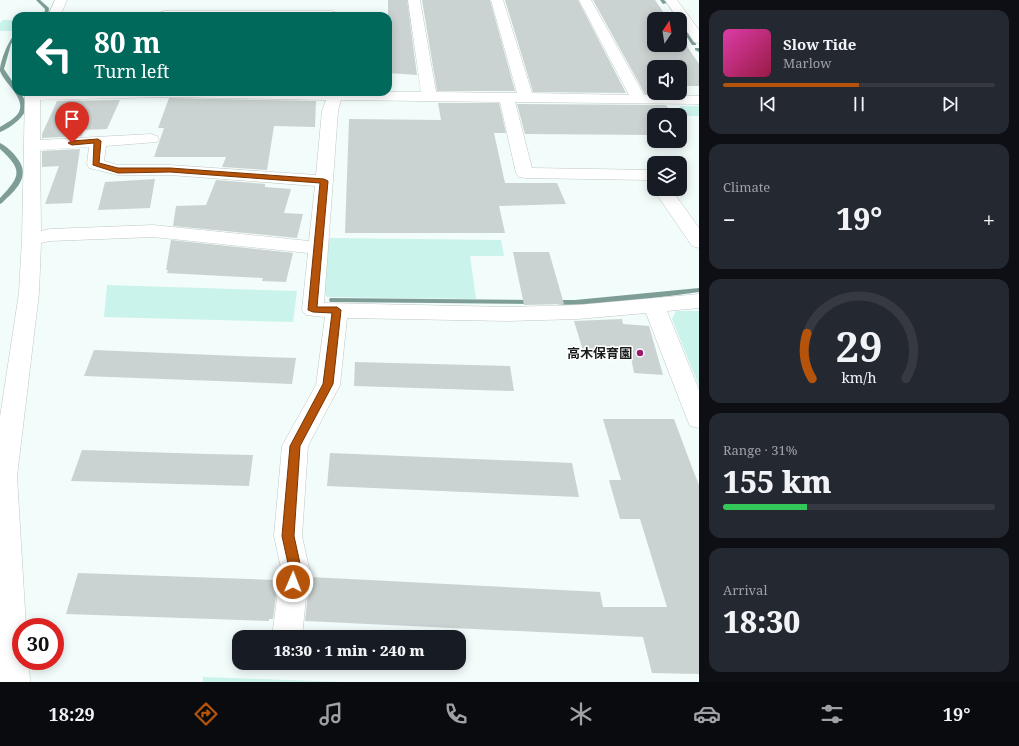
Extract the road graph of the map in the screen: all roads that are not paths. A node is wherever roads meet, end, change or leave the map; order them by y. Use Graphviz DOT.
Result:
graph roads {
  1 [pos="61,0"];
  2 [pos="330,0"];
  3 [pos="414,0"];
  4 [pos="497,0"];
  5 [pos="585,0"];
  6 [pos="671,0"];
  7 [pos="56,12"];
  8 [pos="331,12"];
  9 [pos="699,39"];
  10 [pos="33,96"];
  11 [pos="83,96"];
  12 [pos="252,96"];
  13 [pos="333,96"];
  14 [pos="392,96"];
  15 [pos="429,97"];
  16 [pos="506,97"];
  17 [pos="526,97"];
  18 [pos="639,99"];
  19 [pos="699,100"];
  20 [pos="151,139"];
  21 [pos="98,141"];
  22 [pos="32,146"];
  23 [pos="647,175"];
  24 [pos="324,181"];
  25 [pos="667,196"];
  26 [pos="32,239"];
  27 [pos="699,242"];
  28 [pos="318,248"];
  29 [pos="699,301"];
  30 [pos="654,306"];
  31 [pos="337,310"];
  32 [pos="697,410"];
  33 [pos="288,630"];
  34 [pos="14,682"];
  1 -- 7 [label="street"];
  2 -- 8 [label="street"];
  3 -- 15 [label="street"];
  4 -- 17 [label="street"];
  5 -- 18 [label="street"];
  6 -- 9 [label="street"];
  10 -- 22 [label="street"];
  11 -- 12 [label="street"];
  13 -- 24 [label="street"];
  14 -- 15 [label="street"];
  15 -- 16 [label="street"];
  16 -- 17 [label="street"];
  16 -- 23 [label="street"];
  17 -- 18 [label="street"];
  18 -- 19 [label="street"];
  20 -- 21 [label="street"];
  21 -- 22 [label="street"];
  21 -- 24 [label="street"];
  22 -- 26 [label="street"];
  24 -- 28 [label="street"];
  25 -- 27 [label="street"];
  26 -- 28 [label="street"];
  26 -- 34 [label="street"];
  28 -- 31 [label="street"];
  29 -- 30 [label="street"];
  30 -- 31 [label="street"];
  30 -- 32 [label="street"];
  31 -- 33 [label="street"];
}
